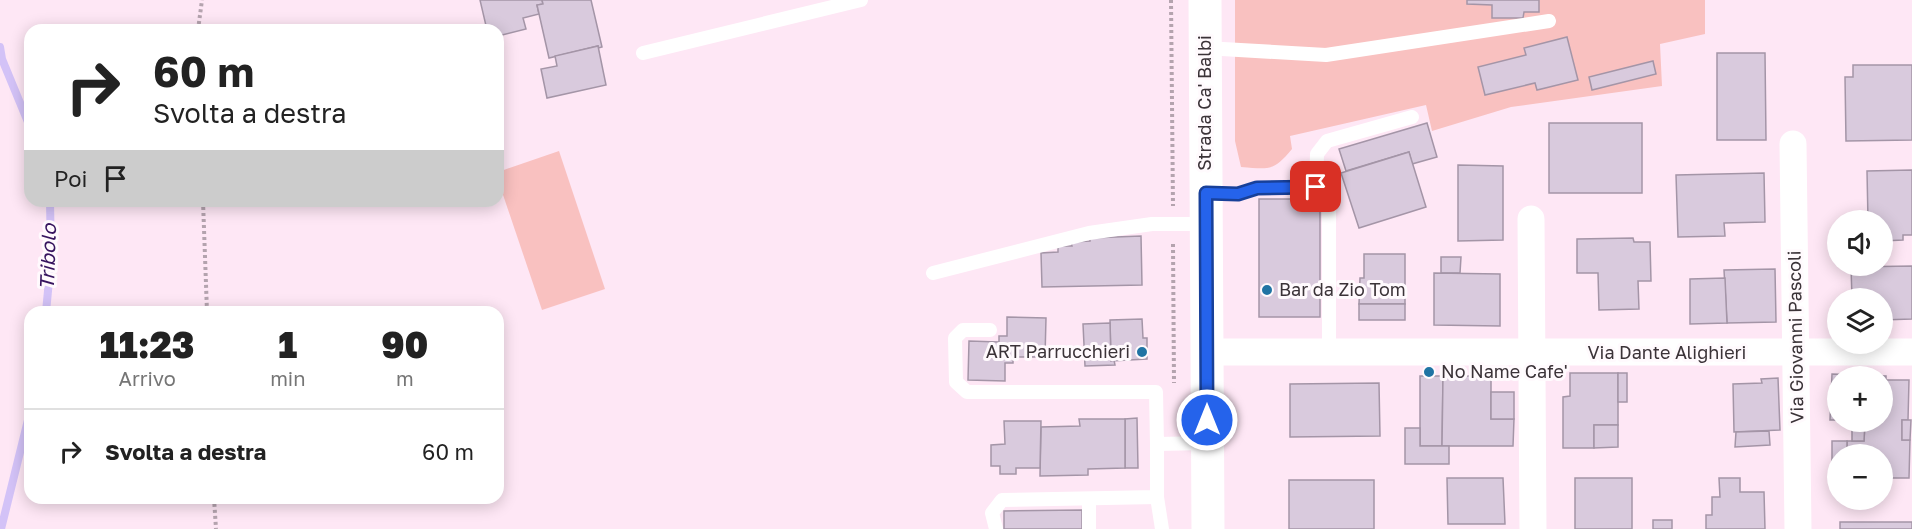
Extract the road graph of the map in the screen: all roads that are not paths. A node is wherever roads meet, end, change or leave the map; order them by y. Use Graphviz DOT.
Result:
graph roads {
  1 [pos="861,0"];
  2 [pos="1205,0"];
  3 [pos="1549,21"];
  4 [pos="1205,48"];
  5 [pos="643,53"];
  6 [pos="1412,117"];
  7 [pos="1793,144"];
  8 [pos="1316,187"];
  9 [pos="1206,193"];
  10 [pos="1531,219"];
  11 [pos="933,273"];
  12 [pos="990,330"];
  13 [pos="1207,352"];
  14 [pos="1329,352"];
  15 [pos="1912,352"];
  16 [pos="1531,353"];
  17 [pos="1796,353"];
  18 [pos="1207,443"];
  19 [pos="1157,444"];
  20 [pos="1157,497"];
  21 [pos="1089,499"];
  22 [pos="996,529"];
  23 [pos="1089,529"];
  24 [pos="1162,529"];
  25 [pos="1208,529"];
  26 [pos="1533,529"];
  27 [pos="1798,529"];
  1 -- 5 [label="lane"];
  2 -- 4 [label="main road, Strada Ca' Balbi"];
  3 -- 4 [label="lane"];
  4 -- 9 [label="main road, Strada Ca' Balbi"];
  6 -- 8 [label="lane"];
  7 -- 17 [label="street, Via Giovanni Pascoli"];
  8 -- 9 [label="lane"];
  8 -- 14 [label="lane"];
  9 -- 11 [label="lane"];
  9 -- 13 [label="main road, Strada Ca' Balbi"];
  10 -- 16 [label="street"];
  12 -- 19 [label="lane"];
  13 -- 14 [label="street, Via Dante Alighieri"];
  13 -- 18 [label="main road, Strada Ca' Balbi"];
  14 -- 16 [label="street, Via Dante Alighieri"];
  15 -- 17 [label="street, Via Dante Alighieri"];
  16 -- 17 [label="street, Via Dante Alighieri"];
  16 -- 26 [label="street"];
  17 -- 27 [label="street, Via Giovanni Pascoli"];
  18 -- 19 [label="lane"];
  18 -- 25 [label="main road, Strada Ca' Balbi"];
  19 -- 20 [label="lane"];
  20 -- 21 [label="lane"];
  20 -- 24 [label="lane"];
  21 -- 22 [label="lane"];
  21 -- 23 [label="lane"];
}
